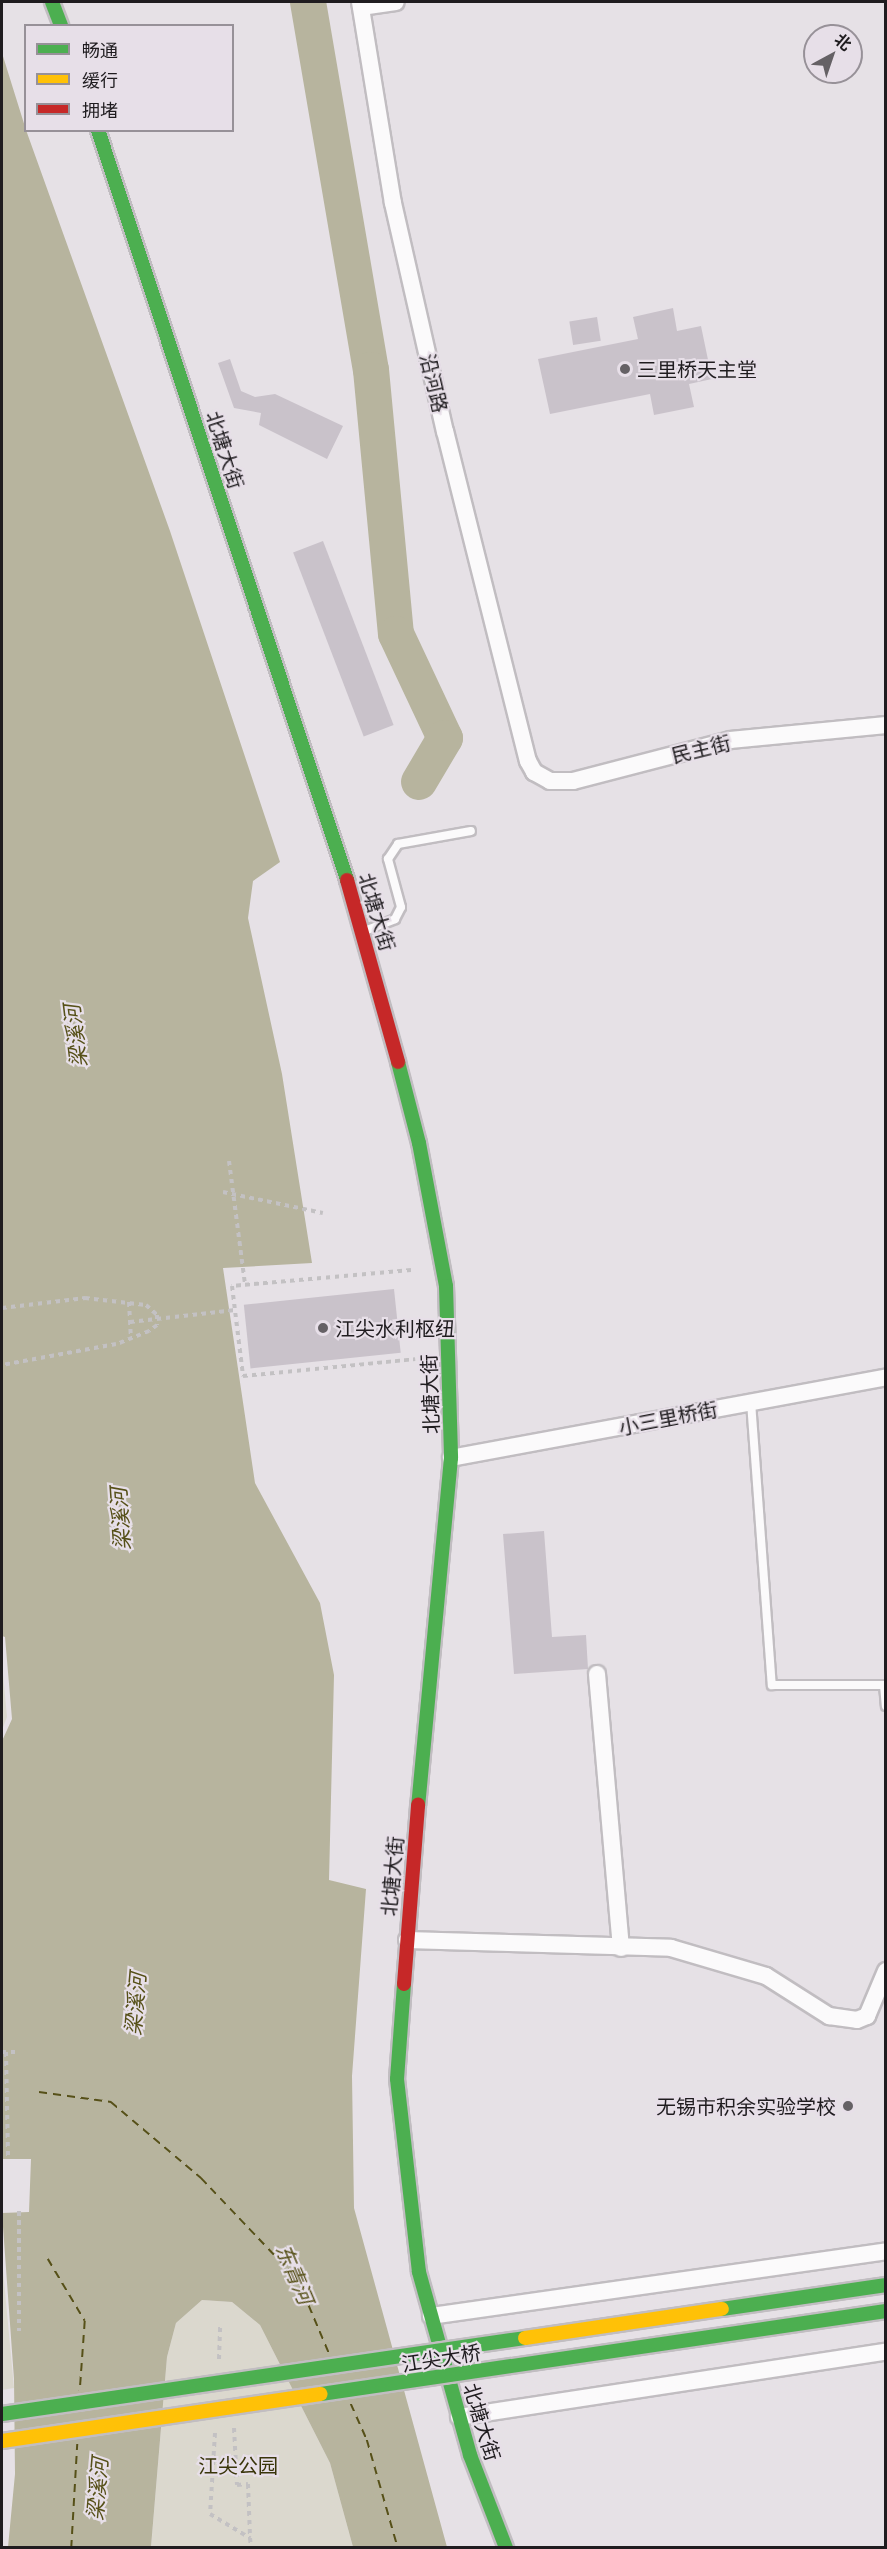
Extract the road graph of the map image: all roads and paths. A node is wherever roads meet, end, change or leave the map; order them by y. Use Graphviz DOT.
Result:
graph roads {
  1 [pos="52,2"];
  2 [pos="396,2"];
  3 [pos="361,4"];
  4 [pos="60,24"];
  5 [pos="99,132"];
  6 [pos="885,724"];
  7 [pos="528,761"];
  8 [pos="471,831"];
  9 [pos="364,931"];
  10 [pos="229,1161"];
  11 [pos="223,1192"];
  12 [pos="233,1194"];
  13 [pos="323,1213"];
  14 [pos="411,1270"];
  15 [pos="245,1285"];
  16 [pos="129,1302"];
  17 [pos="2,1308"];
  18 [pos="235,1310"];
  19 [pos="130,1322"];
  20 [pos="131,1339"];
  21 [pos="415,1359"];
  22 [pos="2,1365"];
  23 [pos="885,1377"];
  24 [pos="751,1402"];
  25 [pos="451,1458"];
  26 [pos="597,1674"];
  27 [pos="885,1706"];
  28 [pos="407,1940"];
  29 [pos="621,1948"];
  30 [pos="885,1971"];
  31 [pos="4,2052"];
  32 [pos="19,2052"];
  33 [pos="8,2159"];
  34 [pos="19,2211"];
  35 [pos="885,2251"];
  36 [pos="885,2285"];
  37 [pos="885,2311"];
  38 [pos="431,2316"];
  39 [pos="220,2327"];
  40 [pos="20,2331"];
  41 [pos="885,2352"];
  42 [pos="219,2366"];
  43 [pos="233,2409"];
  44 [pos="2,2414"];
  45 [pos="459,2417"];
  46 [pos="215,2423"];
  47 [pos="2,2441"];
  48 [pos="250,2538"];
  49 [pos="251,2547"];
  50 [pos="506,2547"];
  1 -- 4 [label="main road"];
  2 -- 3 [label="street"];
  3 -- 7 [label="street, 沿河路"];
  5 -- 9 [label="main road, 北塘大街"];
  6 -- 7 [label="street, 民主街"];
  8 -- 9 [label="lane"];
  9 -- 25 [label="main road, 北塘大街"];
  10 -- 12 [label="path"];
  11 -- 12 [label="path"];
  12 -- 13 [label="path"];
  12 -- 15 [label="path"];
  14 -- 15 [label="path"];
  15 -- 18 [label="path"];
  16 -- 17 [label="path, bridge"];
  16 -- 19 [label="path"];
  16 -- 20 [label="path, bridge"];
  18 -- 19 [label="path"];
  18 -- 21 [label="path"];
  19 -- 20 [label="path"];
  20 -- 22 [label="path, bridge"];
  23 -- 24 [label="street, 小三里桥街"];
  24 -- 25 [label="street, 小三里桥街"];
  24 -- 27 [label="lane"];
  25 -- 28 [label="main road, 北塘大街"];
  26 -- 29 [label="street"];
  28 -- 29 [label="street"];
  28 -- 38 [label="main road, 北塘大街"];
  29 -- 30 [label="street"];
  31 -- 32 [label="path"];
  31 -- 33 [label="path"];
  34 -- 40 [label="path"];
  35 -- 38 [label="street"];
  36 -- 44 [label="main road, 江尖大桥, bridge"];
  37 -- 43 [label="main road, 江尖大桥, bridge"];
  38 -- 45 [label="main road, 北塘大街"];
  39 -- 42 [label="path"];
  41 -- 45 [label="street"];
  43 -- 47 [label="main road, 江尖大桥, bridge"];
  43 -- 48 [label="path"];
  45 -- 50 [label="main road, 北塘大街"];
  46 -- 48 [label="path"];
  48 -- 49 [label="path"];
}
